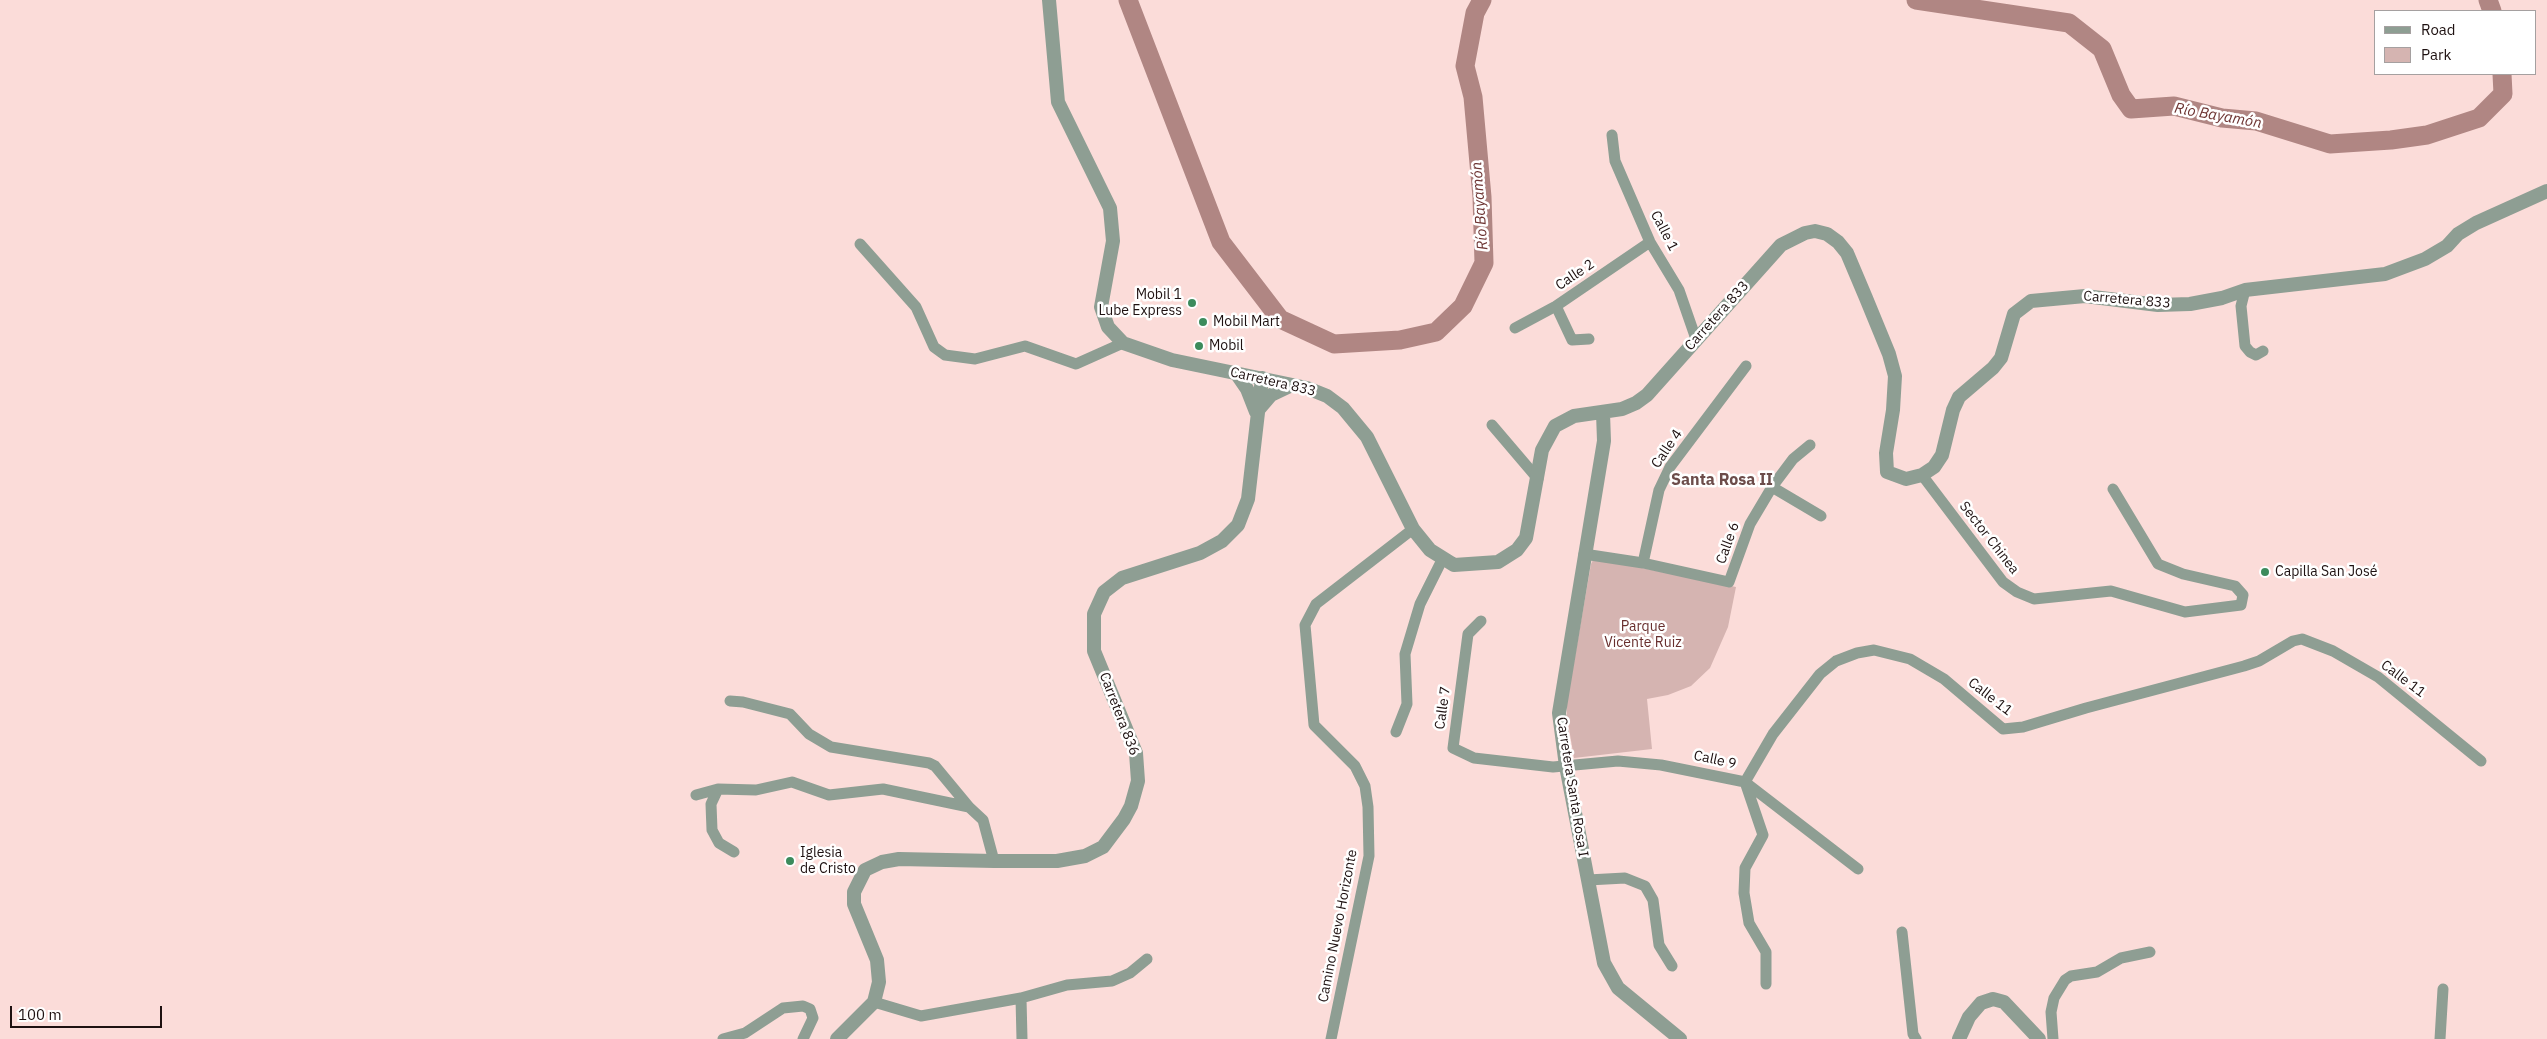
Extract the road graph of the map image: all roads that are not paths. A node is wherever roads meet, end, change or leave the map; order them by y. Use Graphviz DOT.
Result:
graph roads {
  1 [pos="1049,0"];
  2 [pos="1612,135"];
  3 [pos="2547,191"];
  4 [pos="1650,242"];
  5 [pos="860,244"];
  6 [pos="2245,290"];
  7 [pos="1556,306"];
  8 [pos="1515,328"];
  9 [pos="1590,339"];
  10 [pos="1696,339"];
  11 [pos="1122,343"];
  12 [pos="2263,351"];
  13 [pos="1746,366"];
  14 [pos="1236,373"];
  15 [pos="1262,378"];
  16 [pos="1292,385"];
  17 [pos="1258,413"];
  18 [pos="1604,413"];
  19 [pos="1492,425"];
  20 [pos="1810,445"];
  21 [pos="1922,476"];
  22 [pos="1538,480"];
  23 [pos="1772,487"];
  24 [pos="2113,489"];
  25 [pos="1821,516"];
  26 [pos="1413,529"];
  27 [pos="1584,554"];
  28 [pos="1443,558"];
  29 [pos="1643,563"];
  30 [pos="1481,621"];
  31 [pos="730,701"];
  32 [pos="1396,732"];
  33 [pos="2481,761"];
  34 [pos="1566,766"];
  35 [pos="1745,782"];
  36 [pos="718,788"];
  37 [pos="696,795"];
  38 [pos="969,807"];
  39 [pos="734,852"];
  40 [pos="994,862"];
  41 [pos="1858,869"];
  42 [pos="1588,880"];
  43 [pos="1902,932"];
  44 [pos="2150,952"];
  45 [pos="1147,960"];
  46 [pos="1672,966"];
  47 [pos="1766,984"];
  48 [pos="2443,989"];
  49 [pos="1022,998"];
  50 [pos="874,1002"];
  51 [pos="723,1039"];
  52 [pos="803,1039"];
  53 [pos="837,1039"];
  54 [pos="1022,1039"];
  55 [pos="1331,1039"];
  56 [pos="1680,1039"];
  57 [pos="1916,1039"];
  58 [pos="1959,1039"];
  59 [pos="2039,1039"];
  60 [pos="2053,1039"];
  61 [pos="2440,1039"];
  1 -- 11 [label="street"];
  2 -- 4 [label="street, Calle 1"];
  3 -- 6 [label="street, Carretera 833"];
  4 -- 7 [label="street, Calle 2"];
  4 -- 10 [label="street, Calle 1"];
  5 -- 11 [label="street"];
  6 -- 12 [label="street"];
  6 -- 21 [label="street, Carretera 833"];
  7 -- 8 [label="street, Calle 2"];
  7 -- 9 [label="street"];
  10 -- 18 [label="street, Carretera 833"];
  10 -- 21 [label="street, Carretera 833"];
  11 -- 14 [label="street, Carretera 833"];
  13 -- 29 [label="street, Calle 4"];
  14 -- 15 [label="street, Carretera 833"];
  14 -- 17 [label="street"];
  15 -- 16 [label="street, Carretera 833"];
  15 -- 17 [label="street, Carretera 836"];
  16 -- 17 [label="street"];
  16 -- 26 [label="street, Carretera 833"];
  17 -- 40 [label="street, Carretera 836"];
  18 -- 22 [label="street, Carretera 833"];
  18 -- 27 [label="street, Carretera Santa Rosa I"];
  19 -- 22 [label="street"];
  20 -- 23 [label="street, Calle 6"];
  21 -- 24 [label="street, Sector Chinea"];
  22 -- 28 [label="street, Carretera 833"];
  23 -- 25 [label="street"];
  23 -- 29 [label="street, Calle 6"];
  26 -- 28 [label="street, Carretera 833"];
  26 -- 55 [label="street, Camino Nuevo Horizonte"];
  27 -- 29 [label="street, Calle 6"];
  27 -- 34 [label="street, Carretera Santa Rosa I"];
  28 -- 32 [label="street"];
  30 -- 34 [label="street, Calle 7"];
  31 -- 38 [label="street"];
  33 -- 35 [label="street, Calle 11"];
  34 -- 35 [label="street, Calle 9"];
  34 -- 42 [label="street, Carretera Santa Rosa I"];
  35 -- 41 [label="street, Calle 9"];
  35 -- 47 [label="street"];
  36 -- 37 [label="street"];
  36 -- 38 [label="street"];
  36 -- 39 [label="street"];
  38 -- 40 [label="street"];
  40 -- 50 [label="street, Carretera 836"];
  42 -- 46 [label="street"];
  42 -- 56 [label="street, Carretera Santa Rosa I"];
  43 -- 57 [label="street"];
  44 -- 60 [label="street"];
  45 -- 49 [label="street"];
  48 -- 61 [label="street"];
  49 -- 50 [label="street"];
  49 -- 54 [label="street"];
  50 -- 53 [label="street"];
  51 -- 52 [label="street"];
  58 -- 59 [label="street"];
}
